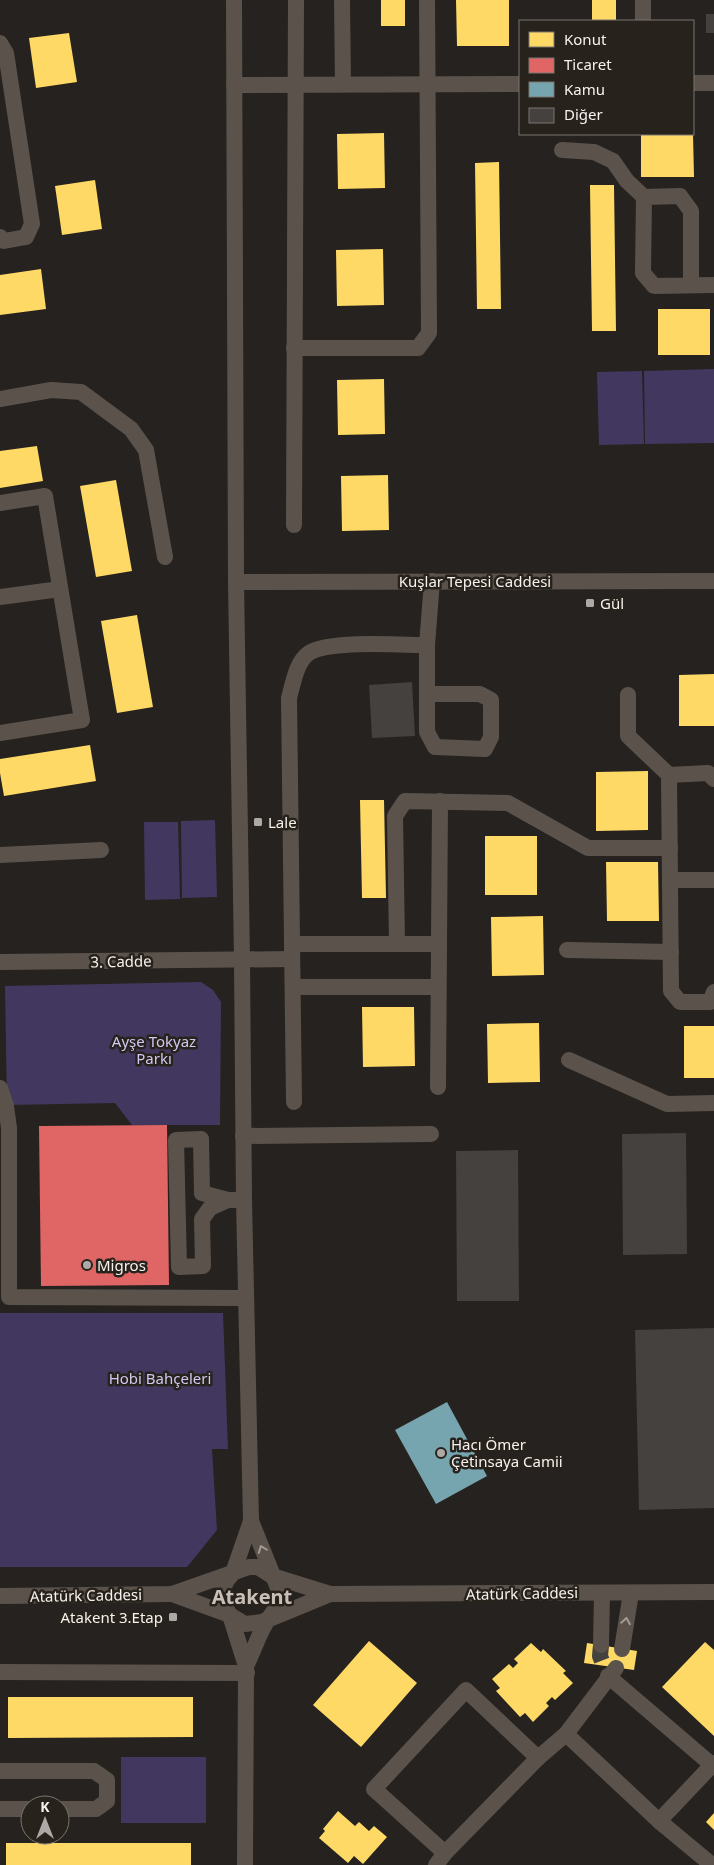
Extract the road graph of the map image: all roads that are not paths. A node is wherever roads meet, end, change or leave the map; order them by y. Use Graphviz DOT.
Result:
graph roads {
  1 [pos="234,0"];
  2 [pos="296,0"];
  3 [pos="342,0"];
  4 [pos="427,0"];
  5 [pos="642,0"];
  6 [pos="643,20"];
  7 [pos="0,43"];
  8 [pos="694,83"];
  9 [pos="714,83"];
  10 [pos="343,84"];
  11 [pos="428,84"];
  12 [pos="519,84"];
  13 [pos="234,85"];
  14 [pos="295,85"];
  15 [pos="562,150"];
  16 [pos="644,197"];
  17 [pos="0,238"];
  18 [pos="691,285"];
  19 [pos="714,285"];
  20 [pos="294,348"];
  21 [pos="0,399"];
  22 [pos="0,503"];
  23 [pos="294,525"];
  24 [pos="165,557"];
  25 [pos="432,581"];
  26 [pos="714,581"];
  27 [pos="236,582"];
  28 [pos="60,589"];
  29 [pos="0,597"];
  30 [pos="427,645"];
  31 [pos="427,694"];
  32 [pos="628,695"];
  33 [pos="0,733"];
  34 [pos="669,775"];
  35 [pos="714,779"];
  36 [pos="440,801"];
  37 [pos="670,848"];
  38 [pos="101,850"];
  39 [pos="0,855"];
  40 [pos="670,880"];
  41 [pos="714,880"];
  42 [pos="397,944"];
  43 [pos="438,944"];
  44 [pos="568,950"];
  45 [pos="292,951"];
  46 [pos="671,952"];
  47 [pos="242,960"];
  48 [pos="0,962"];
  49 [pos="292,986"];
  50 [pos="438,986"];
  51 [pos="714,992"];
  52 [pos="569,1060"];
  53 [pos="438,1087"];
  54 [pos="0,1088"];
  55 [pos="294,1102"];
  56 [pos="714,1103"];
  57 [pos="431,1134"];
  58 [pos="243,1136"];
  59 [pos="236,1200"];
  60 [pos="246,1298"];
  61 [pos="251,1521"];
  62 [pos="233,1573"];
  63 [pos="272,1576"];
  64 [pos="714,1592"];
  65 [pos="631,1593"];
  66 [pos="172,1594"];
  67 [pos="330,1594"];
  68 [pos="602,1594"];
  69 [pos="0,1596"];
  70 [pos="230,1615"];
  71 [pos="269,1618"];
  72 [pos="601,1645"];
  73 [pos="622,1648"];
  74 [pos="247,1670"];
  75 [pos="0,1672"];
  76 [pos="566,1734"];
  77 [pos="538,1758"];
  78 [pos="713,1764"];
  79 [pos="0,1771"];
  80 [pos="0,1809"];
  81 [pos="20,1809"];
  82 [pos="70,1809"];
  83 [pos="659,1821"];
  84 [pos="440,1859"];
  85 [pos="245,1865"];
  86 [pos="712,1865"];
  1 -- 13 [label="street"];
  2 -- 14 [label="street"];
  3 -- 10 [label="street"];
  4 -- 11 [label="street"];
  5 -- 6 [label="street"];
  7 -- 17 [label="street"];
  8 -- 9 [label="street"];
  10 -- 11 [label="street"];
  10 -- 14 [label="street"];
  11 -- 12 [label="street"];
  11 -- 20 [label="street"];
  13 -- 14 [label="street"];
  13 -- 27 [label="street"];
  14 -- 20 [label="street"];
  15 -- 16 [label="street"];
  16 -- 18 [label="street"];
  16 -- 18 [label="street"];
  18 -- 19 [label="street"];
  20 -- 23 [label="street"];
  21 -- 24 [label="street"];
  22 -- 28 [label="street"];
  25 -- 26 [label="street, Kuşlar Tepesi Caddesi"];
  25 -- 27 [label="street, Kuşlar Tepesi Caddesi"];
  25 -- 30 [label="street"];
  27 -- 47 [label="street"];
  28 -- 29 [label="street"];
  28 -- 33 [label="street"];
  30 -- 31 [label="street"];
  30 -- 45 [label="street"];
  31 -- 31 [label="street"];
  32 -- 34 [label="street"];
  34 -- 35 [label="street"];
  34 -- 37 [label="street"];
  36 -- 37 [label="street"];
  36 -- 42 [label="street"];
  36 -- 43 [label="street"];
  37 -- 40 [label="street"];
  38 -- 39 [label="street"];
  40 -- 41 [label="street"];
  40 -- 46 [label="street"];
  42 -- 43 [label="street, 3. Cadde"];
  42 -- 45 [label="street, 3. Cadde"];
  43 -- 50 [label="street"];
  44 -- 46 [label="street"];
  45 -- 47 [label="street, 3. Cadde"];
  45 -- 49 [label="street"];
  46 -- 51 [label="street"];
  47 -- 48 [label="street, 3. Cadde"];
  47 -- 58 [label="street"];
  49 -- 50 [label="street"];
  49 -- 55 [label="street"];
  50 -- 53 [label="street"];
  52 -- 56 [label="street"];
  54 -- 60 [label="street"];
  57 -- 58 [label="street"];
  58 -- 59 [label="street"];
  59 -- 59 [label="street"];
  59 -- 60 [label="street"];
  60 -- 61 [label="street"];
  61 -- 62 [label="street"];
  63 -- 61 [label="street, one-way"];
  62 -- 63 [label="street"];
  62 -- 66 [label="street"];
  62 -- 70 [label="street"];
  63 -- 67 [label="street"];
  63 -- 71 [label="street"];
  64 -- 65 [label="street, Atatürk Caddesi"];
  65 -- 68 [label="street, Atatürk Caddesi"];
  73 -- 65 [label="street, one-way"];
  66 -- 69 [label="street, Atatürk Caddesi"];
  66 -- 70 [label="street"];
  67 -- 68 [label="street, Atatürk Caddesi"];
  67 -- 71 [label="street"];
  68 -- 72 [label="street"];
  70 -- 71 [label="street"];
  70 -- 74 [label="street"];
  71 -- 74 [label="street"];
  74 -- 75 [label="street"];
  74 -- 85 [label="street"];
  76 -- 77 [label="street"];
  76 -- 78 [label="street"];
  76 -- 83 [label="street"];
  77 -- 84 [label="street"];
  77 -- 84 [label="street"];
  78 -- 83 [label="street"];
  79 -- 82 [label="street"];
  80 -- 81 [label="street"];
  83 -- 86 [label="street"];
}
